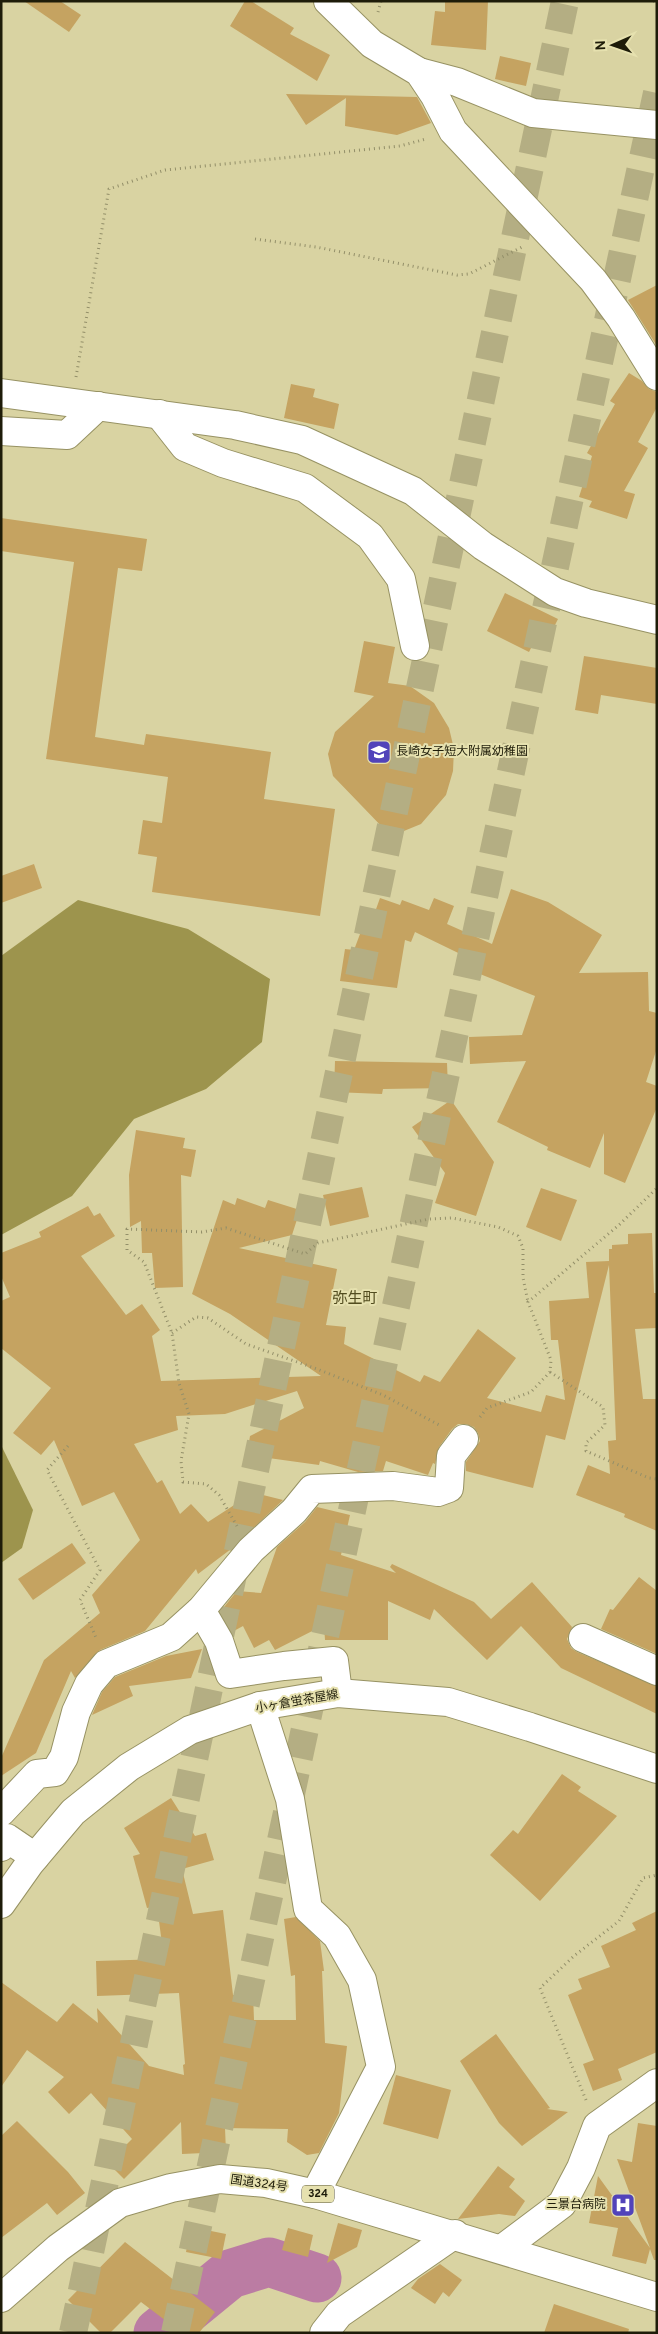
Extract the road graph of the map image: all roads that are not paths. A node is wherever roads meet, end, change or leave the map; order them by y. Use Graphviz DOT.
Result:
graph roads {
  1 [pos="328,1"];
  2 [pos="419,72"];
  3 [pos="657,125"];
  4 [pos="657,376"];
  5 [pos="1,394"];
  6 [pos="85,404"];
  7 [pos="159,414"];
  8 [pos="1,432"];
  9 [pos="657,620"];
  10 [pos="415,646"];
  11 [pos="464,1439"];
  12 [pos="201,1610"];
  13 [pos="583,1638"];
  14 [pos="657,1671"];
  15 [pos="338,1693"];
  16 [pos="260,1706"];
  17 [pos="657,1769"];
  18 [pos="1,1812"];
  19 [pos="1,1847"];
  20 [pos="35,1857"];
  21 [pos="1,1904"];
  22 [pos="657,2084"];
  23 [pos="315,2194"];
  24 [pos="455,2234"];
  25 [pos="502,2249"];
  26 [pos="657,2297"];
  27 [pos="1,2298"];
  28 [pos="324,2333"];
  1 -- 2 [label="main road"];
  2 -- 3 [label="main road"];
  2 -- 4 [label="main road"];
  5 -- 6 [label="main road"];
  6 -- 7 [label="main road"];
  6 -- 8 [label="main road"];
  7 -- 9 [label="main road"];
  7 -- 10 [label="main road"];
  11 -- 12 [label="main road"];
  12 -- 15 [label="main road"];
  12 -- 18 [label="main road"];
  13 -- 14 [label="main road"];
  15 -- 16 [label="main road, 小ヶ倉蛍茶屋線"];
  15 -- 17 [label="main road, 小ヶ倉蛍茶屋線"];
  16 -- 20 [label="main road, 小ヶ倉蛍茶屋線"];
  16 -- 23 [label="main road"];
  19 -- 20 [label="main road"];
  20 -- 21 [label="main road, 小ヶ倉蛍茶屋線"];
  22 -- 25 [label="main road"];
  23 -- 24 [label="main road, 国道324号 / 324"];
  23 -- 27 [label="main road, 国道324号 / 324"];
  24 -- 25 [label="main road, 国道324号 / 324"];
  24 -- 28 [label="main road"];
  25 -- 26 [label="main road, 国道324号 / 324"];
}
